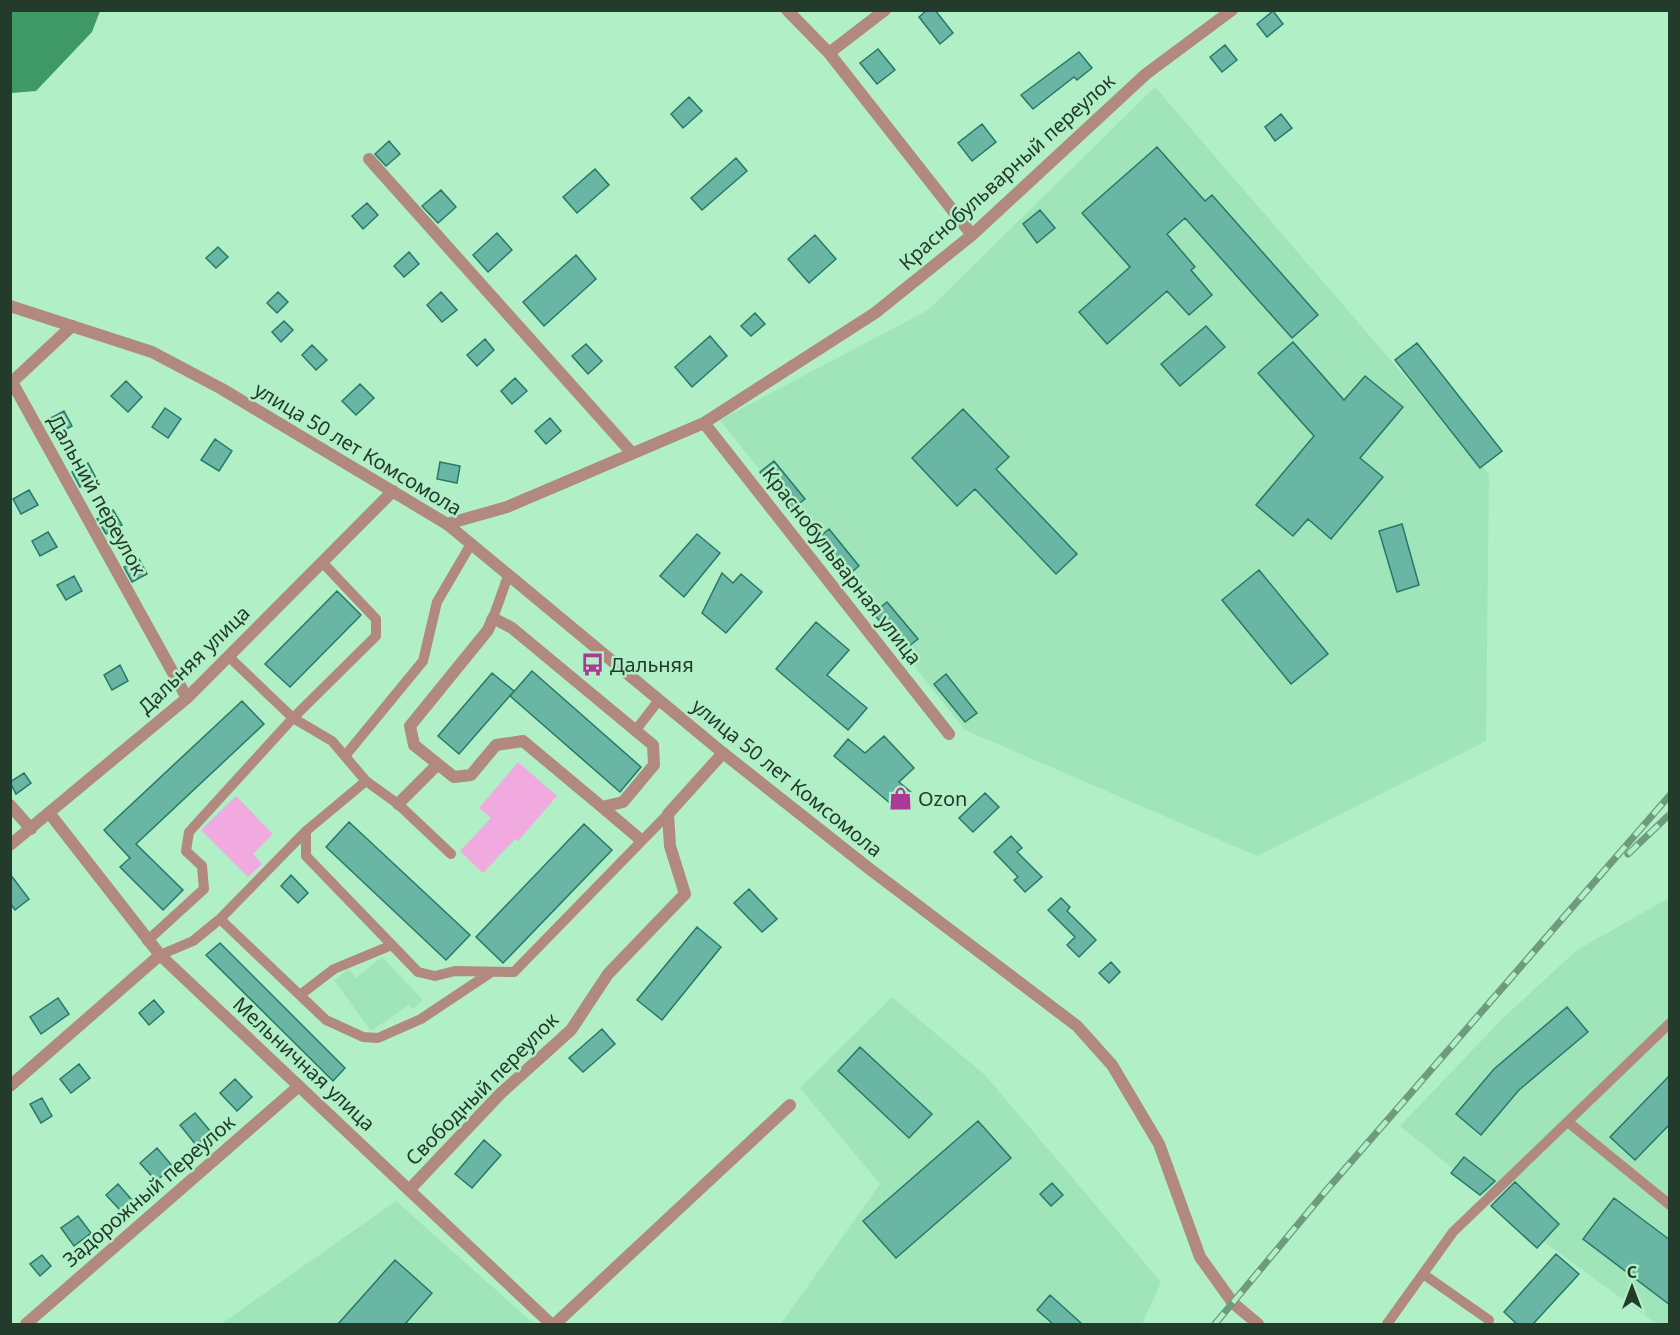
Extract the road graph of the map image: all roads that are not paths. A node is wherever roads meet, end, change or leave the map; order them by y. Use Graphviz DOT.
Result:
graph roads {
  1 [pos="787,10"];
  2 [pos="885,10"];
  3 [pos="1232,10"];
  4 [pos="829,53"];
  5 [pos="369,159"];
  6 [pos="972,235"];
  7 [pos="10,306"];
  8 [pos="72,326"];
  9 [pos="704,423"];
  10 [pos="631,452"];
  11 [pos="393,491"];
  12 [pos="447,524"];
  13 [pos="471,544"];
  14 [pos="322,562"];
  15 [pos="508,576"];
  16 [pos="493,618"];
  17 [pos="228,656"];
  18 [pos="187,698"];
  19 [pos="659,700"];
  20 [pos="293,717"];
  21 [pos="635,731"];
  22 [pos="949,734"];
  23 [pos="723,753"];
  24 [pos="345,756"];
  25 [pos="438,764"];
  26 [pos="366,780"];
  27 [pos="398,804"];
  28 [pos="10,805"];
  29 [pos="602,807"];
  30 [pos="50,814"];
  31 [pos="668,814"];
  32 [pos="31,829"];
  33 [pos="306,831"];
  34 [pos="641,840"];
  35 [pos="10,845"];
  36 [pos="451,854"];
  37 [pos="220,919"];
  38 [pos="147,941"];
  39 [pos="392,945"];
  40 [pos="160,955"];
  41 [pos="490,972"];
  42 [pos="300,995"];
  43 [pos="1670,1023"];
  44 [pos="10,1086"];
  45 [pos="298,1086"];
  46 [pos="790,1105"];
  47 [pos="1568,1122"];
  48 [pos="409,1190"];
  49 [pos="1670,1204"];
  50 [pos="1423,1274"];
  51 [pos="1490,1320"];
  52 [pos="26,1324"];
  53 [pos="553,1324"];
  54 [pos="1258,1324"];
  55 [pos="1387,1324"];
  1 -- 4 [label="street"];
  2 -- 4 [label="street"];
  3 -- 6 [label="street, Краснобульварный переулок"];
  4 -- 6 [label="street"];
  5 -- 10 [label="street"];
  6 -- 9 [label="street, Краснобульварный переулок"];
  7 -- 8 [label="street, улица 50 лет Комсомола"];
  8 -- 11 [label="street, улица 50 лет Комсомола"];
  8 -- 18 [label="street, Дальний переулок"];
  9 -- 10 [label="street, Краснобульварный переулок"];
  9 -- 22 [label="street, Краснобульварная улица"];
  10 -- 12 [label="street, Краснобульварный переулок"];
  11 -- 12 [label="street, улица 50 лет Комсомола"];
  11 -- 14 [label="street, Дальняя улица"];
  12 -- 13 [label="street, улица 50 лет Комсомола"];
  13 -- 15 [label="street, улица 50 лет Комсомола"];
  13 -- 24 [label="lane"];
  14 -- 17 [label="street, Дальняя улица"];
  14 -- 20 [label="lane"];
  15 -- 16 [label="lane"];
  15 -- 19 [label="street, улица 50 лет Комсомола"];
  16 -- 21 [label="street"];
  16 -- 25 [label="street"];
  17 -- 18 [label="street, Дальняя улица"];
  17 -- 20 [label="lane"];
  18 -- 30 [label="street, Дальняя улица"];
  19 -- 21 [label="lane"];
  19 -- 23 [label="street, улица 50 лет Комсомола"];
  20 -- 24 [label="lane"];
  20 -- 38 [label="lane"];
  21 -- 29 [label="street"];
  23 -- 31 [label="street"];
  23 -- 54 [label="street, улица 50 лет Комсомола"];
  24 -- 26 [label="lane"];
  25 -- 27 [label="street"];
  25 -- 29 [label="street"];
  26 -- 27 [label="lane"];
  26 -- 33 [label="lane"];
  27 -- 36 [label="lane"];
  28 -- 32 [label="street"];
  29 -- 34 [label="street"];
  30 -- 32 [label="street, Дальняя улица"];
  30 -- 38 [label="street, Мельничная улица"];
  31 -- 34 [label="lane"];
  31 -- 48 [label="street, Свободный переулок"];
  32 -- 35 [label="street, Дальняя улица"];
  33 -- 37 [label="lane"];
  33 -- 39 [label="lane"];
  34 -- 41 [label="lane"];
  37 -- 40 [label="lane"];
  37 -- 42 [label="lane"];
  38 -- 40 [label="street, Мельничная улица"];
  39 -- 41 [label="lane"];
  39 -- 42 [label="lane"];
  40 -- 44 [label="street"];
  40 -- 45 [label="street, Мельничная улица"];
  41 -- 42 [label="lane"];
  43 -- 47 [label="lane"];
  45 -- 48 [label="street, Мельничная улица"];
  45 -- 52 [label="street, Задорожный переулок"];
  46 -- 53 [label="street"];
  47 -- 49 [label="lane"];
  47 -- 50 [label="lane"];
  48 -- 53 [label="street, Мельничная улица"];
  50 -- 51 [label="lane"];
  50 -- 55 [label="lane"];
}
